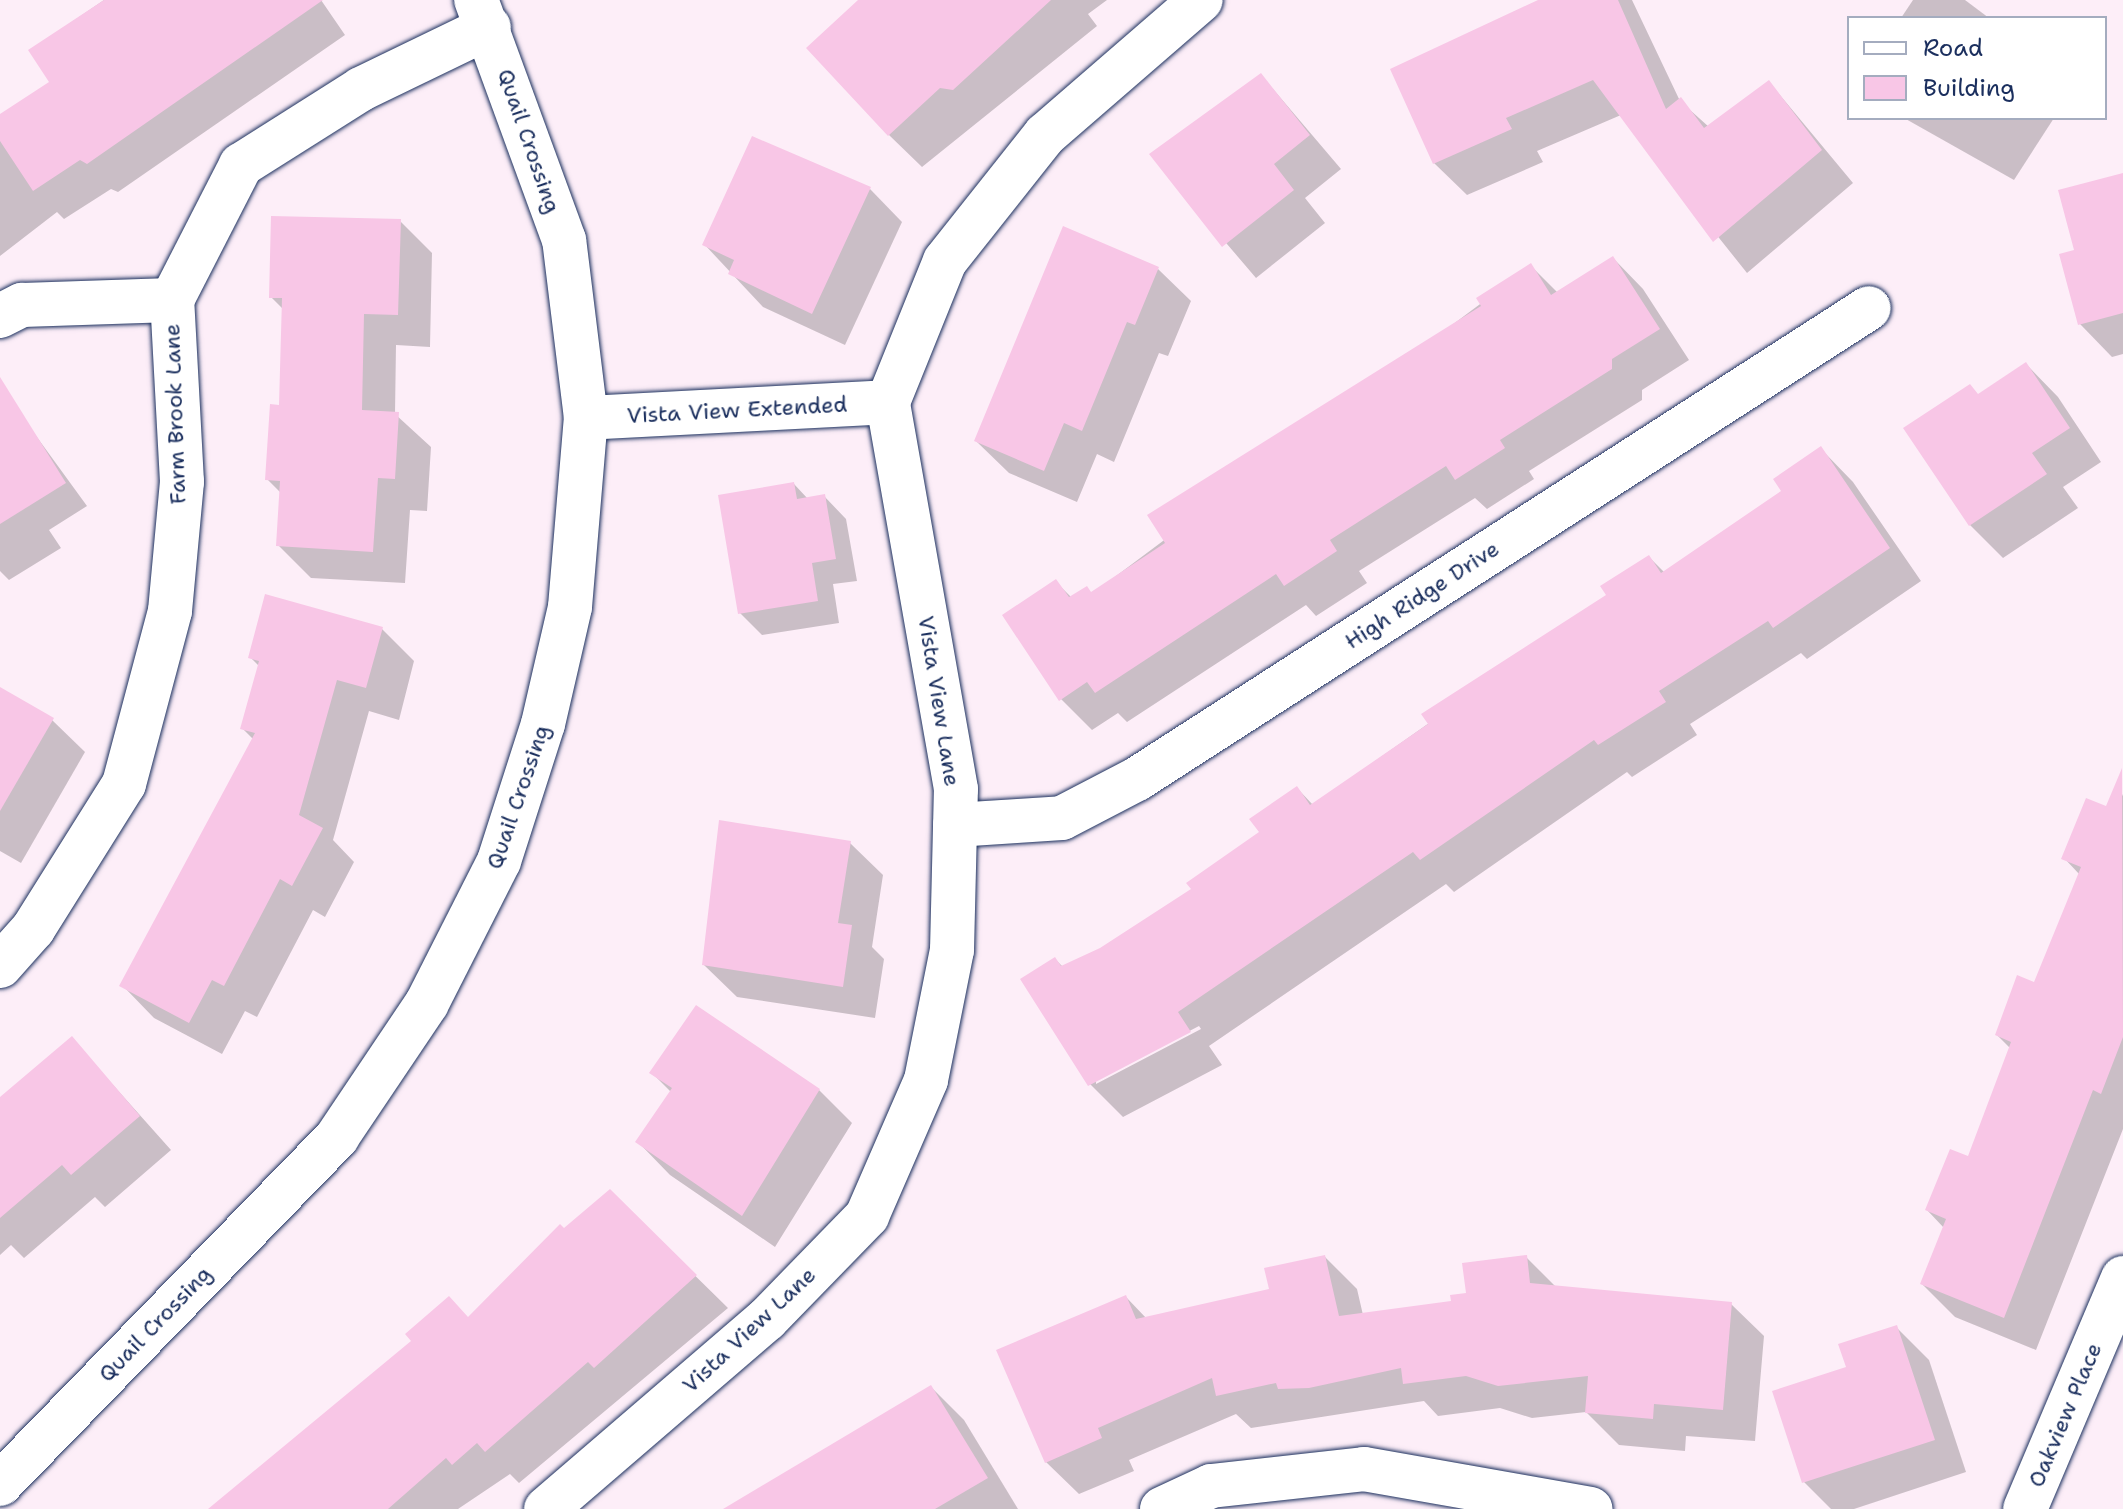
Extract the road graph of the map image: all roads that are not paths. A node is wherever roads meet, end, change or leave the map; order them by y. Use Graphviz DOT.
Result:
graph roads {
  1 [pos="1201,0"];
  2 [pos="482,14"];
  3 [pos="172,300"];
  4 [pos="1869,308"];
  5 [pos="0,316"];
  6 [pos="888,402"];
  7 [pos="586,418"];
  8 [pos="955,825"];
  9 [pos="0,966"];
  10 [pos="2123,1278"];
  11 [pos="0,1484"];
  12 [pos="546,1509"];
  13 [pos="1162,1509"];
  14 [pos="1590,1509"];
  15 [pos="2025,1509"];
  1 -- 6 [label="street"];
  2 -- 3 [label="street, Farm Brook Lane"];
  2 -- 7 [label="street, Quail Crossing"];
  3 -- 5 [label="street"];
  3 -- 9 [label="street, Farm Brook Lane"];
  4 -- 8 [label="street, High Ridge Drive"];
  6 -- 7 [label="street, Vista View Extended"];
  6 -- 8 [label="street, Vista View Lane"];
  7 -- 11 [label="street, Quail Crossing"];
  8 -- 12 [label="street, Vista View Lane"];
  10 -- 15 [label="street, Oakview Place"];
  13 -- 14 [label="street"];
}
